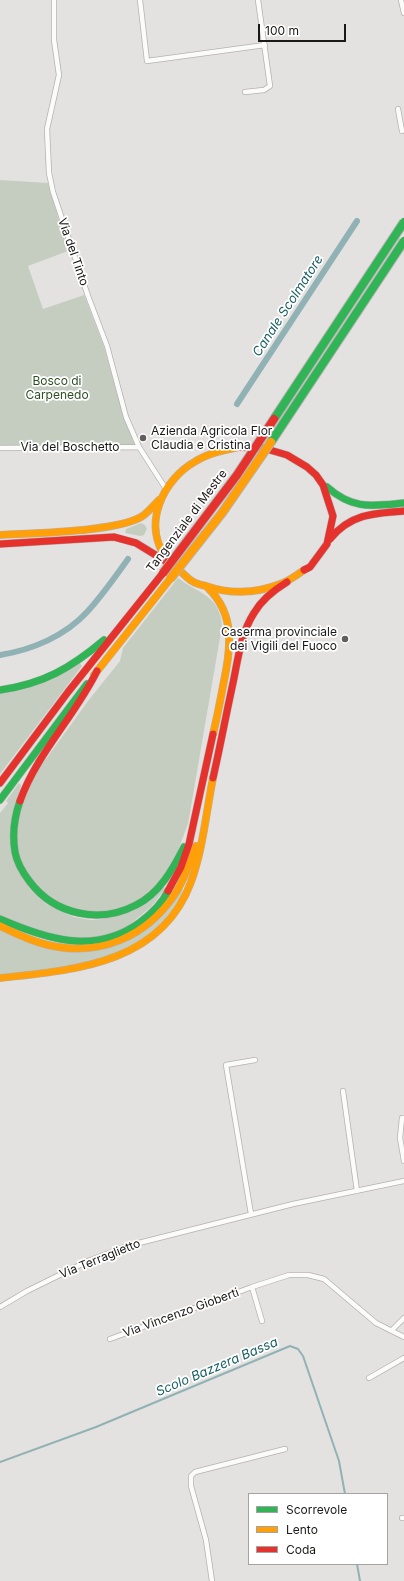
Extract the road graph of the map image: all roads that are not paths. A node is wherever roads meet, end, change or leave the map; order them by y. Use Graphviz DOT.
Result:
graph roads {
  1 [pos="54,0"];
  2 [pos="140,0"];
  3 [pos="258,0"];
  4 [pos="401,0"];
  5 [pos="404,13"];
  6 [pos="265,45"];
  7 [pos="245,92"];
  8 [pos="398,109"];
  9 [pos="402,131"];
  10 [pos="404,222"];
  11 [pos="404,241"];
  12 [pos="139,447"];
  13 [pos="0,448"];
  14 [pos="322,483"];
  15 [pos="165,492"];
  16 [pos="402,502"];
  17 [pos="404,511"];
  18 [pos="0,535"];
  19 [pos="328,542"];
  20 [pos="0,544"];
  21 [pos="174,568"];
  22 [pos="287,582"];
  23 [pos="208,588"];
  24 [pos="128,618"];
  25 [pos="97,671"];
  26 [pos="0,690"];
  27 [pos="0,783"];
  28 [pos="0,800"];
  29 [pos="207,807"];
  30 [pos="197,817"];
  31 [pos="0,919"];
  32 [pos="0,926"];
  33 [pos="0,978"];
  34 [pos="255,1060"];
  35 [pos="344,1091"];
  36 [pos="404,1118"];
  37 [pos="404,1161"];
  38 [pos="404,1181"];
  39 [pos="357,1191"];
  40 [pos="251,1214"];
  41 [pos="252,1287"];
  42 [pos="0,1307"];
  43 [pos="404,1318"];
  44 [pos="262,1321"];
  45 [pos="392,1330"];
  46 [pos="404,1337"];
  47 [pos="110,1339"];
  48 [pos="404,1358"];
  49 [pos="369,1378"];
  50 [pos="285,1449"];
  51 [pos="212,1581"];
  1 -- 12 [label="street, Via del Tinto"];
  2 -- 6 [label="street"];
  3 -- 6 [label="street"];
  4 -- 5 [label="street"];
  6 -- 7 [label="street"];
  8 -- 9 [label="street"];
  10 -- 24 [label="main road, Tangenziale di Mestre, bridge"];
  11 -- 25 [label="main road, Tangenziale di Mestre, bridge"];
  12 -- 13 [label="street, Via del Boschetto"];
  12 -- 15 [label="street, Via del Tinto"];
  14 -- 15 [label="main road"];
  14 -- 16 [label="main road"];
  14 -- 19 [label="main road"];
  15 -- 18 [label="main road"];
  15 -- 21 [label="main road"];
  17 -- 19 [label="main road"];
  19 -- 22 [label="main road"];
  20 -- 21 [label="main road"];
  21 -- 23 [label="main road"];
  22 -- 23 [label="main road"];
  22 -- 29 [label="main road"];
  23 -- 30 [label="main road"];
  24 -- 26 [label="main road"];
  24 -- 27 [label="main road, Tangenziale di Mestre"];
  25 -- 28 [label="main road, Tangenziale di Mestre"];
  25 -- 30 [label="main road"];
  29 -- 32 [label="main road"];
  29 -- 33 [label="main road"];
  30 -- 31 [label="main road"];
  34 -- 40 [label="street"];
  35 -- 39 [label="street"];
  36 -- 37 [label="street"];
  38 -- 39 [label="street, Via Terraglietto"];
  39 -- 40 [label="street, Via Terraglietto"];
  40 -- 42 [label="street, Via Terraglietto"];
  41 -- 44 [label="street, Via Vincenzo Gioberti"];
  41 -- 45 [label="street, Via Vincenzo Gioberti"];
  41 -- 47 [label="street, Via Vincenzo Gioberti"];
  43 -- 45 [label="street"];
  45 -- 46 [label="street, Via Vincenzo Gioberti"];
  48 -- 49 [label="street"];
  50 -- 51 [label="street"];
}
